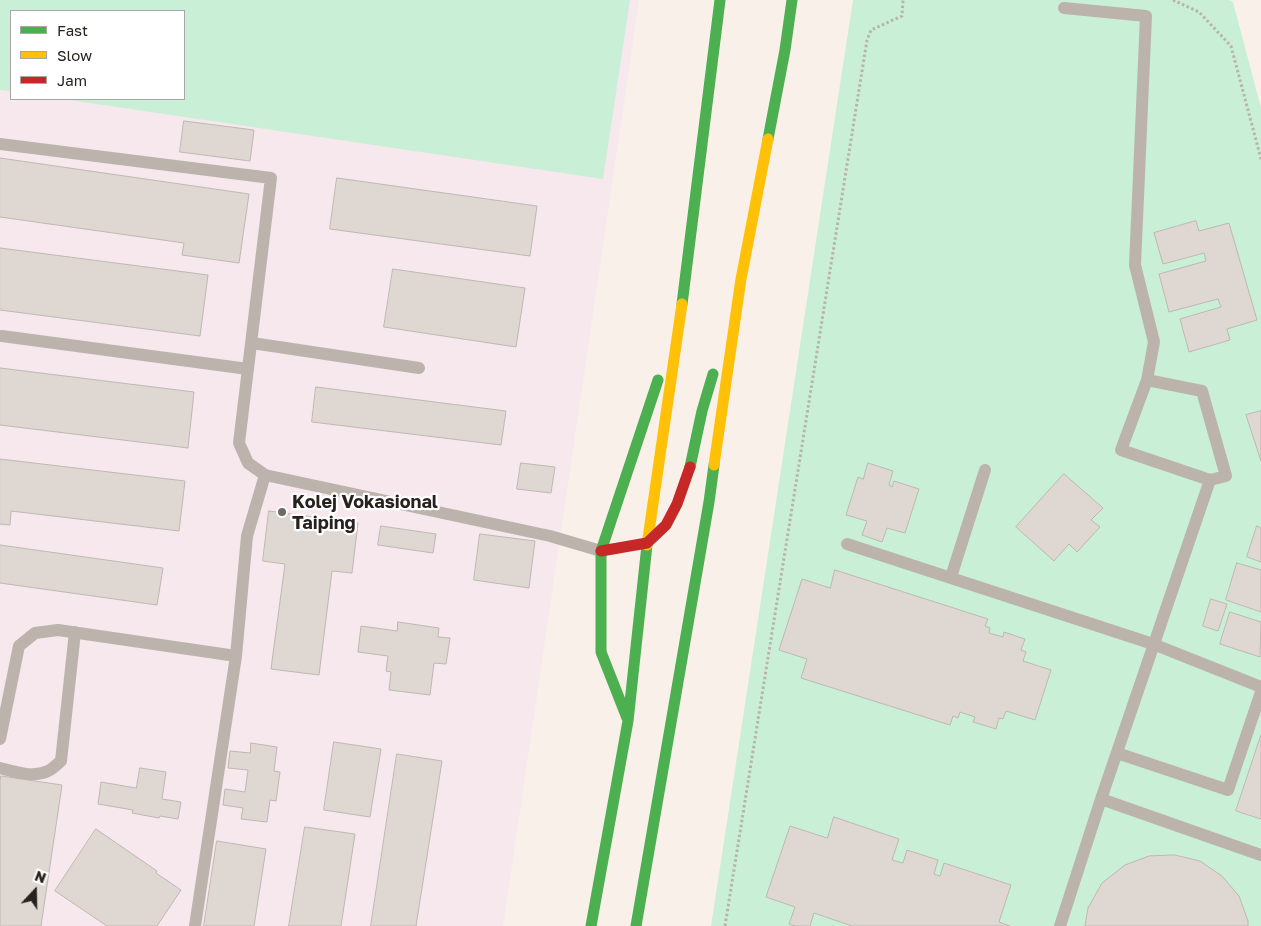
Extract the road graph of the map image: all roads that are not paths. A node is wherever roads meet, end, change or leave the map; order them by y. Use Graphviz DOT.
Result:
graph roads {
  1 [pos="720,0"];
  2 [pos="792,0"];
  3 [pos="1064,8"];
  4 [pos="0,144"];
  5 [pos="741,279"];
  6 [pos="682,307"];
  7 [pos="2,336"];
  8 [pos="252,343"];
  9 [pos="419,368"];
  10 [pos="248,370"];
  11 [pos="1147,380"];
  12 [pos="985,470"];
  13 [pos="265,475"];
  14 [pos="1210,480"];
  15 [pos="646,542"];
  16 [pos="847,544"];
  17 [pos="601,551"];
  18 [pos="951,577"];
  19 [pos="75,632"];
  20 [pos="1153,644"];
  21 [pos="236,656"];
  22 [pos="1261,687"];
  23 [pos="1261,692"];
  24 [pos="628,721"];
  25 [pos="0,739"];
  26 [pos="633,750"];
  27 [pos="1117,753"];
  28 [pos="0,768"];
  29 [pos="659,799"];
  30 [pos="1101,799"];
  31 [pos="1261,855"];
  32 [pos="652,897"];
  33 [pos="195,926"];
  34 [pos="591,926"];
  35 [pos="636,926"];
  36 [pos="1060,926"];
  1 -- 6 [label="main road"];
  2 -- 5 [label="main road"];
  3 -- 11 [label="lane"];
  4 -- 8 [label="lane"];
  5 -- 15 [label="main road"];
  5 -- 29 [label="main road"];
  6 -- 15 [label="main road"];
  6 -- 17 [label="main road"];
  7 -- 10 [label="lane"];
  8 -- 9 [label="lane"];
  8 -- 10 [label="lane"];
  10 -- 13 [label="lane"];
  11 -- 14 [label="lane"];
  11 -- 14 [label="lane"];
  12 -- 18 [label="lane"];
  13 -- 17 [label="lane"];
  13 -- 21 [label="lane"];
  14 -- 20 [label="lane"];
  15 -- 17 [label="main road"];
  15 -- 24 [label="main road"];
  16 -- 18 [label="lane"];
  17 -- 24 [label="main road"];
  18 -- 20 [label="lane"];
  19 -- 21 [label="lane"];
  19 -- 25 [label="lane"];
  19 -- 28 [label="lane"];
  20 -- 22 [label="lane"];
  20 -- 27 [label="lane"];
  21 -- 33 [label="lane"];
  23 -- 27 [label="lane"];
  24 -- 26 [label="main road"];
  24 -- 34 [label="main road"];
  27 -- 30 [label="lane"];
  29 -- 32 [label="main road"];
  29 -- 35 [label="main road"];
  30 -- 31 [label="lane"];
  30 -- 36 [label="lane"];
}
